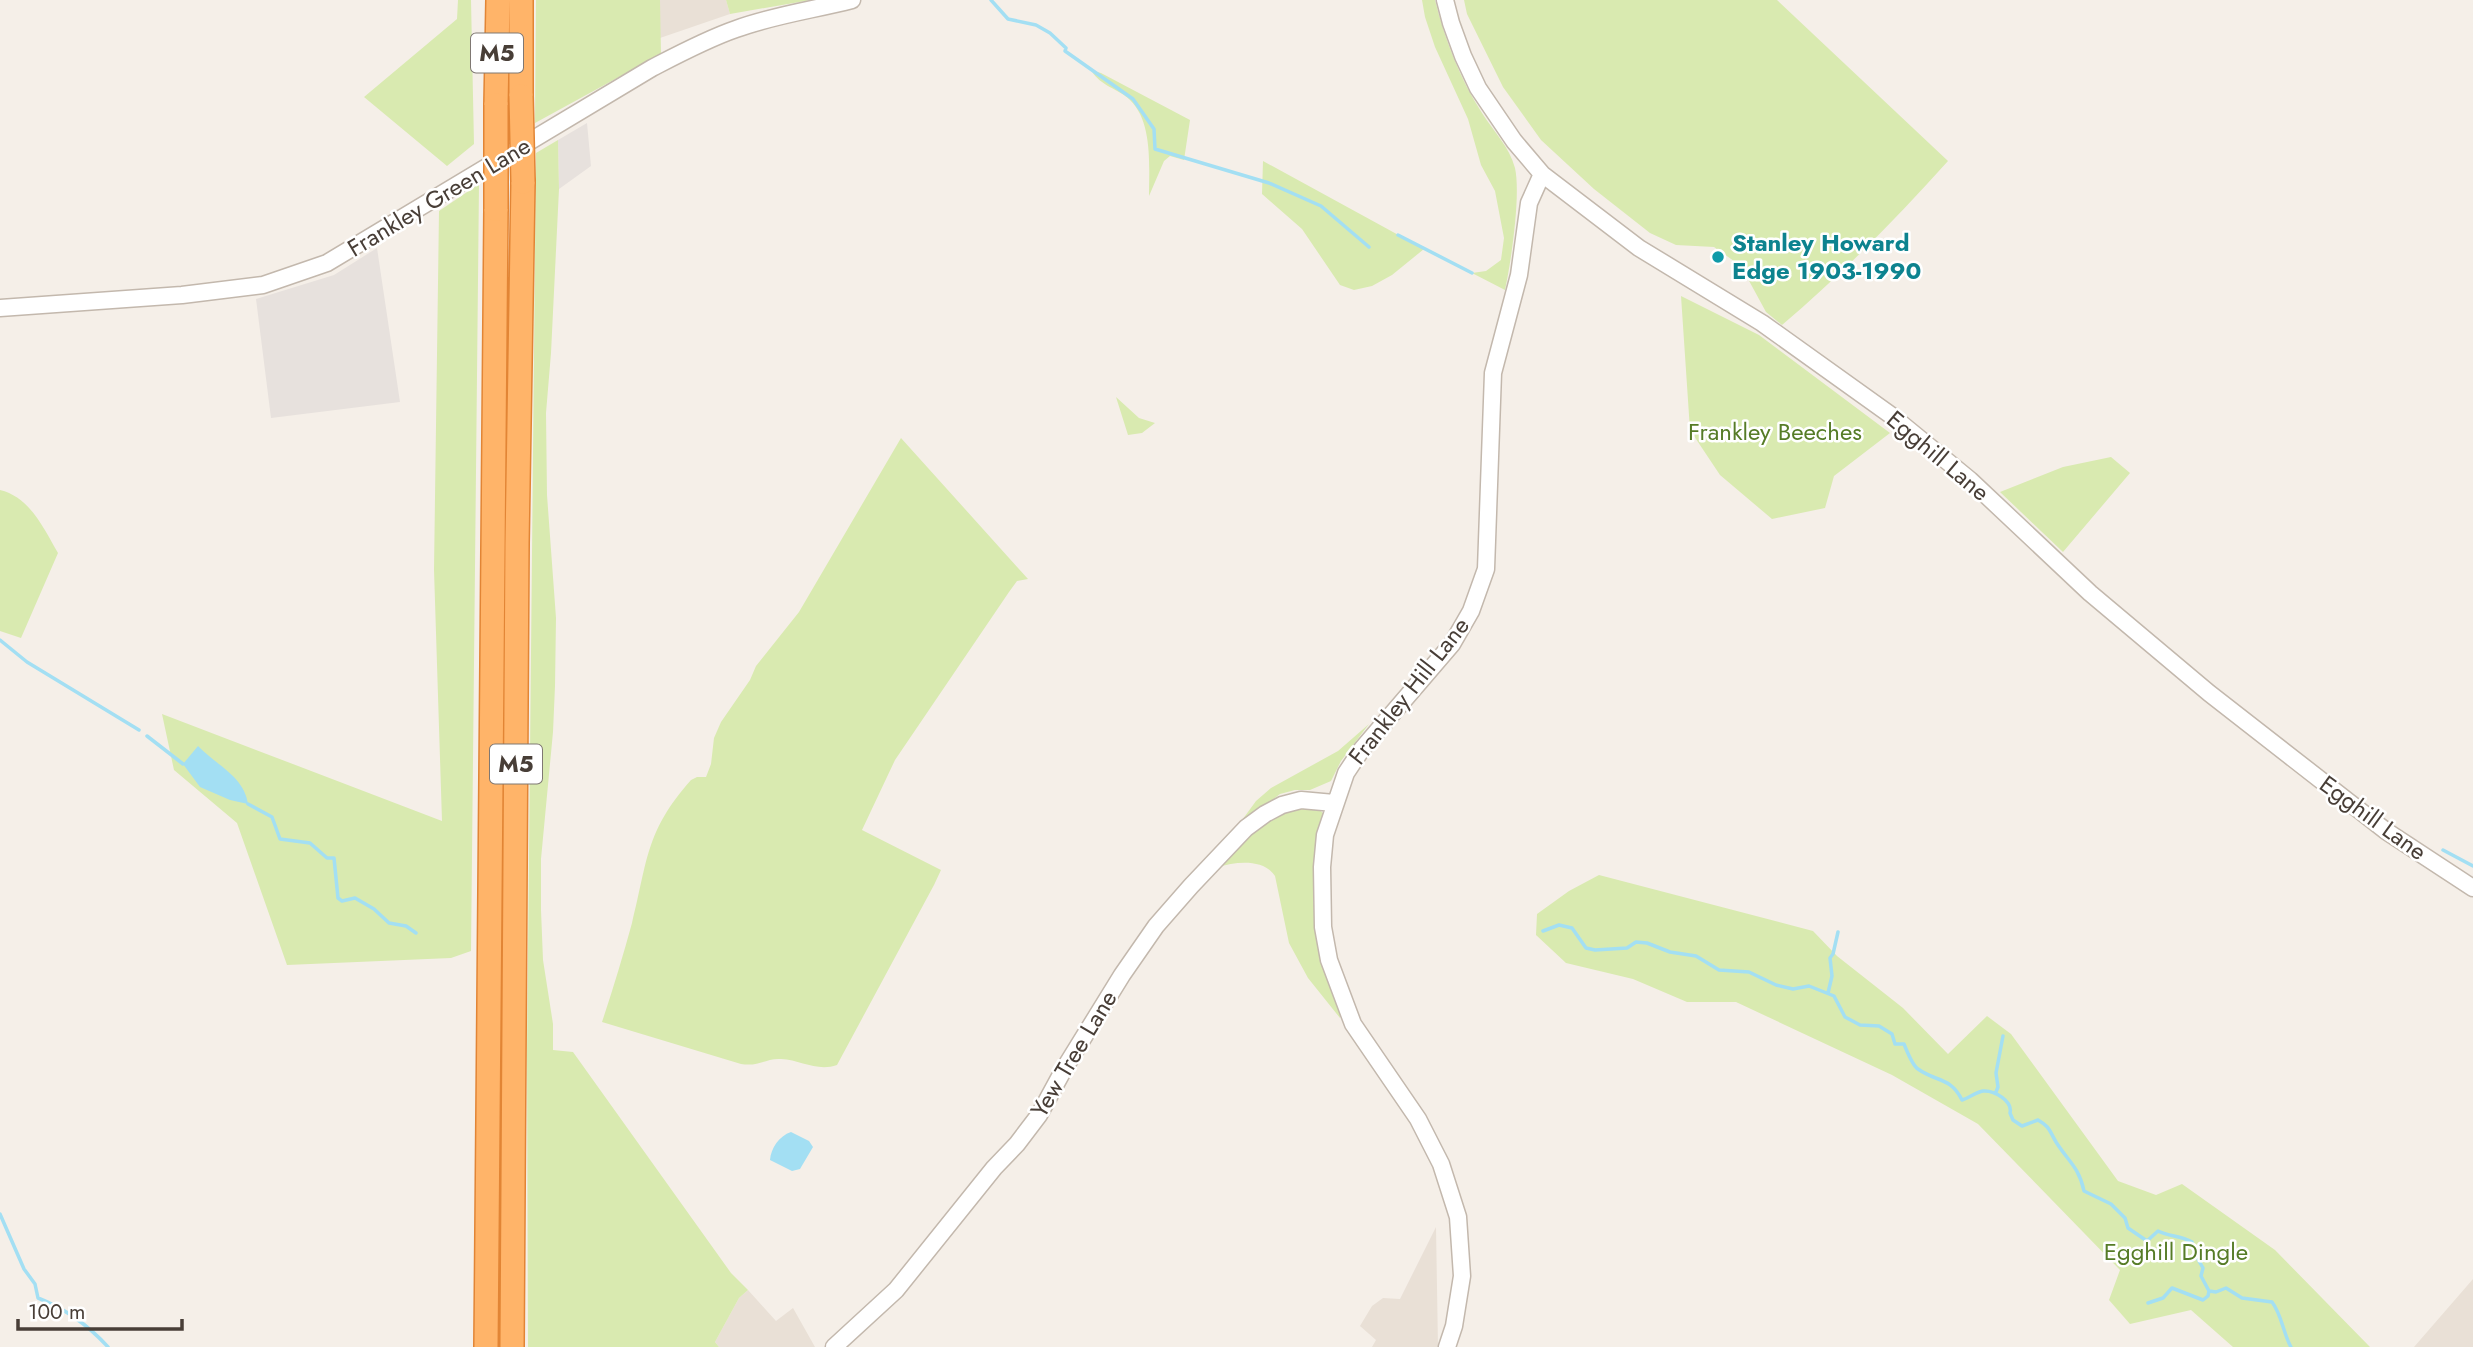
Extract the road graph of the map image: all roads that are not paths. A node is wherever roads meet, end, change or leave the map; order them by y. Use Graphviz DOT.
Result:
graph roads {
  1 [pos="498,0"];
  2 [pos="521,0"];
  3 [pos="852,0"];
  4 [pos="1445,0"];
  5 [pos="1542,174"];
  6 [pos="0,308"];
  7 [pos="1334,803"];
  8 [pos="2473,888"];
  9 [pos="486,1347"];
  10 [pos="512,1347"];
  11 [pos="834,1347"];
  12 [pos="1447,1347"];
  1 -- 9 [label="highway, M5, bridge"];
  2 -- 10 [label="highway, M5, bridge"];
  3 -- 6 [label="street, Frankley Green Lane"];
  4 -- 5 [label="street, Egghill Lane"];
  5 -- 7 [label="street, Frankley Hill Lane"];
  5 -- 8 [label="street, Egghill Lane"];
  7 -- 11 [label="street, Yew Tree Lane"];
  7 -- 12 [label="street, Frankley Hill Lane"];
}
